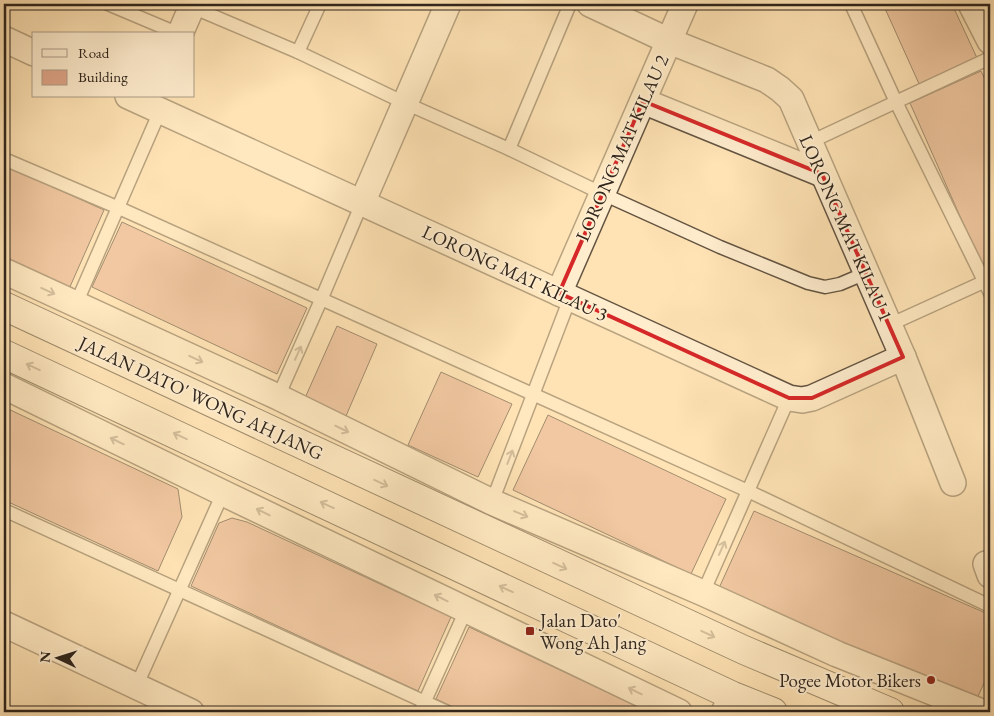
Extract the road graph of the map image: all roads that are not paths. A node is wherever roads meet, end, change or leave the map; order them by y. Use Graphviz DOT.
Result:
graph roads {
  1 [pos="108,4"];
  2 [pos="320,4"];
  3 [pos="448,4"];
  4 [pos="570,4"];
  5 [pos="590,4"];
  6 [pos="686,4"];
  7 [pos="851,4"];
  8 [pos="971,4"];
  9 [pos="192,5"];
  10 [pos="174,32"];
  11 [pos="180,32"];
  12 [pos="4,40"];
  13 [pos="669,41"];
  14 [pos="990,41"];
  15 [pos="32,52"];
  16 [pos="298,52"];
  17 [pos="990,58"];
  18 [pos="147,102"];
  19 [pos="643,102"];
  20 [pos="896,102"];
  21 [pos="405,103"];
  22 [pos="808,143"];
  23 [pos="510,149"];
  24 [pos="4,159"];
  25 [pos="822,174"];
  26 [pos="602,194"];
  27 [pos="362,203"];
  28 [pos="119,208"];
  29 [pos="4,271"];
  30 [pos="866,273"];
  31 [pos="987,280"];
  32 [pos="990,293"];
  33 [pos="565,296"];
  34 [pos="321,300"];
  35 [pos="76,304"];
  36 [pos="4,306"];
  37 [pos="889,325"];
  38 [pos="4,354"];
  39 [pos="903,357"];
  40 [pos="4,386"];
  41 [pos="534,395"];
  42 [pos="278,397"];
  43 [pos="788,398"];
  44 [pos="952,483"];
  45 [pos="748,491"];
  46 [pos="223,493"];
  47 [pos="492,502"];
  48 [pos="4,510"];
  49 [pos="484,531"];
  50 [pos="179,590"];
  51 [pos="703,593"];
  52 [pos="990,606"];
  53 [pos="466,610"];
  54 [pos="4,624"];
  55 [pos="837,654"];
  56 [pos="821,683"];
  57 [pos="136,687"];
  58 [pos="729,704"];
  59 [pos="423,707"];
  60 [pos="180,710"];
  61 [pos="447,712"];
  62 [pos="679,712"];
  63 [pos="773,712"];
  64 [pos="890,712"];
  65 [pos="982,712"];
  1 -- 10 [label="lane"];
  2 -- 16 [label="lane"];
  3 -- 21 [label="street"];
  4 -- 23 [label="lane"];
  5 -- 13 [label="street, LORONG MAT KILAU 1"];
  6 -- 13 [label="street, LORONG MAT KILAU 2"];
  7 -- 20 [label="lane"];
  8 -- 14 [label="street"];
  9 -- 11 [label="street"];
  9 -- 16 [label="lane"];
  12 -- 15 [label="street"];
  13 -- 19 [label="street, LORONG MAT KILAU 2"];
  13 -- 22 [label="street, LORONG MAT KILAU 1"];
  16 -- 21 [label="lane"];
  17 -- 20 [label="lane"];
  18 -- 27 [label="street, LORONG MAT KILAU 3"];
  18 -- 28 [label="lane"];
  19 -- 25 [label="street"];
  19 -- 26 [label="street, LORONG MAT KILAU 2"];
  20 -- 22 [label="lane"];
  20 -- 31 [label="lane"];
  21 -- 23 [label="lane"];
  21 -- 27 [label="street"];
  22 -- 25 [label="street, LORONG MAT KILAU 1"];
  23 -- 26 [label="lane"];
  24 -- 28 [label="lane"];
  25 -- 30 [label="street, LORONG MAT KILAU 1"];
  26 -- 30 [label="lane"];
  26 -- 33 [label="street, LORONG MAT KILAU 2"];
  27 -- 33 [label="street, LORONG MAT KILAU 3"];
  27 -- 34 [label="lane"];
  28 -- 34 [label="lane"];
  28 -- 35 [label="lane"];
  29 -- 35 [label="street, one-way"];
  30 -- 37 [label="street, LORONG MAT KILAU 1"];
  31 -- 32 [label="lane"];
  31 -- 37 [label="lane"];
  33 -- 41 [label="lane"];
  33 -- 43 [label="street, LORONG MAT KILAU 3"];
  34 -- 41 [label="lane"];
  42 -- 34 [label="lane, one-way"];
  35 -- 42 [label="street, one-way"];
  36 -- 49 [label="main road, JALAN DATO' WONG AH JANG, one-way"];
  37 -- 39 [label="street, LORONG MAT KILAU 1"];
  58 -- 38 [label="main road, one-way"];
  39 -- 43 [label="street, LORONG MAT KILAU 3"];
  39 -- 44 [label="street, LORONG MAT KILAU 1"];
  46 -- 40 [label="street, one-way"];
  41 -- 45 [label="lane"];
  47 -- 41 [label="lane, one-way"];
  42 -- 47 [label="street, one-way"];
  43 -- 45 [label="lane"];
  51 -- 45 [label="lane, one-way"];
  45 -- 52 [label="lane"];
  46 -- 50 [label="lane"];
  53 -- 46 [label="street, one-way"];
  47 -- 49 [label="street"];
  47 -- 51 [label="street, one-way"];
  48 -- 50 [label="lane"];
  49 -- 56 [label="main road, JALAN DATO' WONG AH JANG, one-way"];
  50 -- 57 [label="lane"];
  50 -- 59 [label="lane"];
  51 -- 55 [label="street"];
  53 -- 59 [label="lane"];
  62 -- 53 [label="street, one-way"];
  54 -- 57 [label="street"];
  55 -- 56 [label="street"];
  55 -- 65 [label="street"];
  56 -- 64 [label="main road, JALAN DATO' WONG AH JANG"];
  57 -- 60 [label="street"];
  58 -- 63 [label="main road"];
  59 -- 61 [label="lane"];
}
